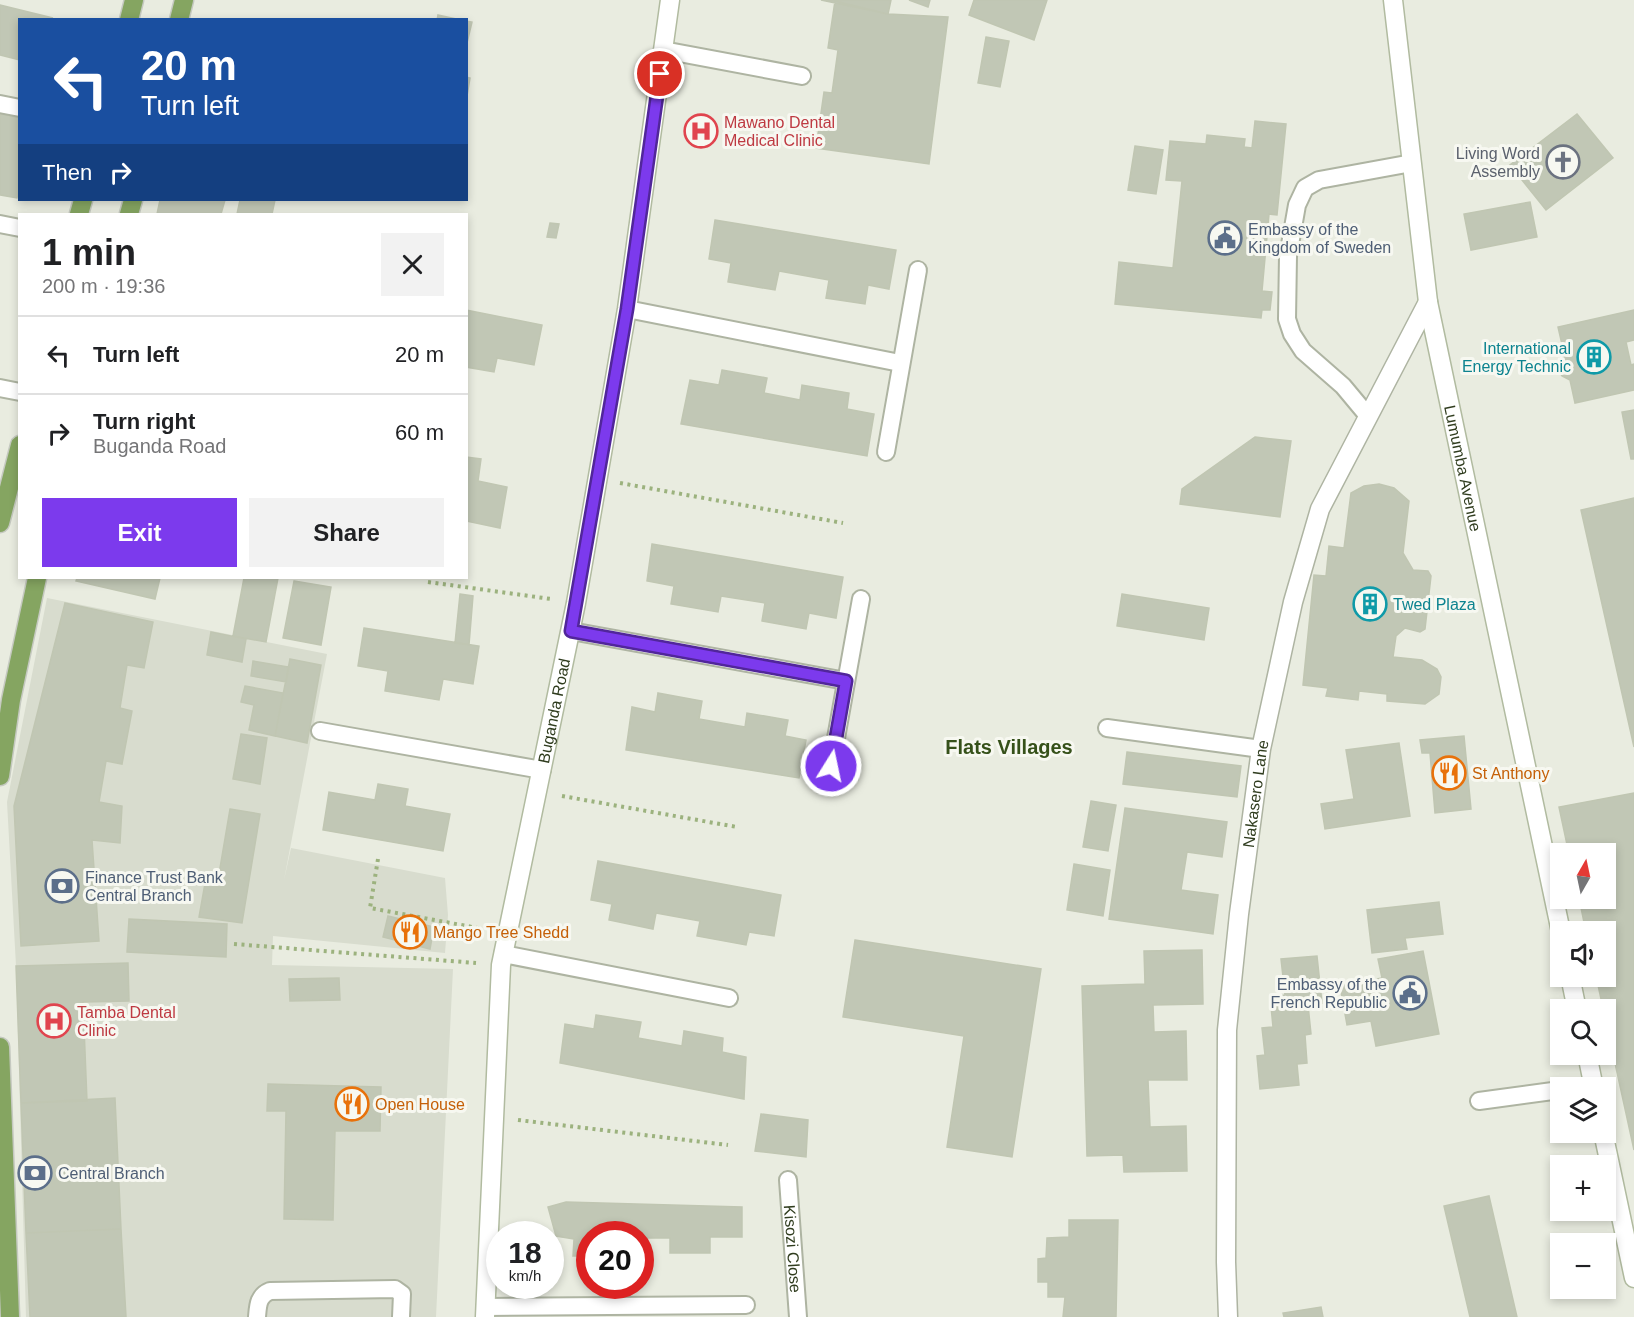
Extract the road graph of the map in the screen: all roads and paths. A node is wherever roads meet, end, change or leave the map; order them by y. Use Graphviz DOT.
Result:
graph roads {
  1 [pos="134,0"];
  2 [pos="184,0"];
  3 [pos="670,0"];
  4 [pos="1393,0"];
  5 [pos="130,18"];
  6 [pos="180,18"];
  7 [pos="663,50"];
  8 [pos="802,76"];
  9 [pos="0,104"];
  10 [pos="18,108"];
  11 [pos="1412,163"];
  12 [pos="0,224"];
  13 [pos="18,228"];
  14 [pos="918,270"];
  15 [pos="1428,302"];
  16 [pos="627,309"];
  17 [pos="900,363"];
  18 [pos="0,388"];
  19 [pos="18,392"];
  20 [pos="1368,416"];
  21 [pos="886,452"];
  22 [pos="18,453"];
  23 [pos="596,478"];
  24 [pos="0,523"];
  25 [pos="843,523"];
  26 [pos="37,579"];
  27 [pos="428,582"];
  28 [pos="861,599"];
  29 [pos="576,603"];
  30 [pos="571,631"];
  31 [pos="846,681"];
  32 [pos="1107,728"];
  33 [pos="320,730"];
  34 [pos="1261,749"];
  35 [pos="831,766"];
  36 [pos="542,770"];
  37 [pos="0,776"];
  38 [pos="537,791"];
  39 [pos="737,827"];
  40 [pos="378,859"];
  41 [pos="1559,921"];
  42 [pos="508,933"];
  43 [pos="234,945"];
  44 [pos="502,960"];
  45 [pos="729,998"];
  46 [pos="0,1047"];
  47 [pos="1550,1091"];
  48 [pos="1479,1101"];
  49 [pos="494,1118"];
  50 [pos="1605,1143"];
  51 [pos="728,1145"];
  52 [pos="788,1180"];
  53 [pos="1634,1278"];
  54 [pos="746,1305"];
  55 [pos="485,1312"];
  56 [pos="10,1317"];
  57 [pos="257,1317"];
  58 [pos="401,1317"];
  59 [pos="798,1317"];
  60 [pos="1228,1317"];
  1 -- 5 [label="main road"];
  2 -- 6 [label="main road"];
  3 -- 7 [label="main road, Buganda Road"];
  4 -- 11 [label="main road, Lumumba Avenue"];
  7 -- 8 [label="lane"];
  7 -- 16 [label="main road, Buganda Road"];
  9 -- 10 [label="lane"];
  11 -- 15 [label="main road, Lumumba Avenue"];
  11 -- 20 [label="lane"];
  12 -- 13 [label="lane"];
  14 -- 17 [label="lane"];
  15 -- 20 [label="main road, Nakasero Lane"];
  15 -- 41 [label="main road, Lumumba Avenue"];
  16 -- 17 [label="lane"];
  16 -- 23 [label="main road, Buganda Road"];
  17 -- 21 [label="lane"];
  18 -- 19 [label="lane"];
  20 -- 34 [label="main road, Nakasero Lane"];
  22 -- 24 [label="main road"];
  23 -- 25 [label="path"];
  23 -- 29 [label="main road, Buganda Road"];
  26 -- 37 [label="main road"];
  27 -- 29 [label="path"];
  28 -- 31 [label="lane"];
  29 -- 30 [label="main road, Buganda Road"];
  30 -- 31 [label="lane"];
  30 -- 36 [label="main road, Buganda Road"];
  31 -- 35 [label="lane"];
  32 -- 34 [label="lane"];
  33 -- 36 [label="lane"];
  34 -- 60 [label="main road, Nakasero Lane"];
  36 -- 38 [label="main road, Buganda Road"];
  38 -- 39 [label="path"];
  38 -- 42 [label="main road, Buganda Road"];
  40 -- 42 [label="path"];
  42 -- 44 [label="main road, Buganda Road"];
  43 -- 44 [label="path"];
  44 -- 45 [label="lane"];
  44 -- 49 [label="main road, Buganda Road"];
  46 -- 56 [label="main road"];
  47 -- 48 [label="lane"];
  49 -- 51 [label="path"];
  49 -- 55 [label="main road, Buganda Road"];
  50 -- 53 [label="main road"];
  52 -- 59 [label="lane, Kisozi Close"];
  54 -- 55 [label="lane"];
  57 -- 58 [label="lane"];
}
